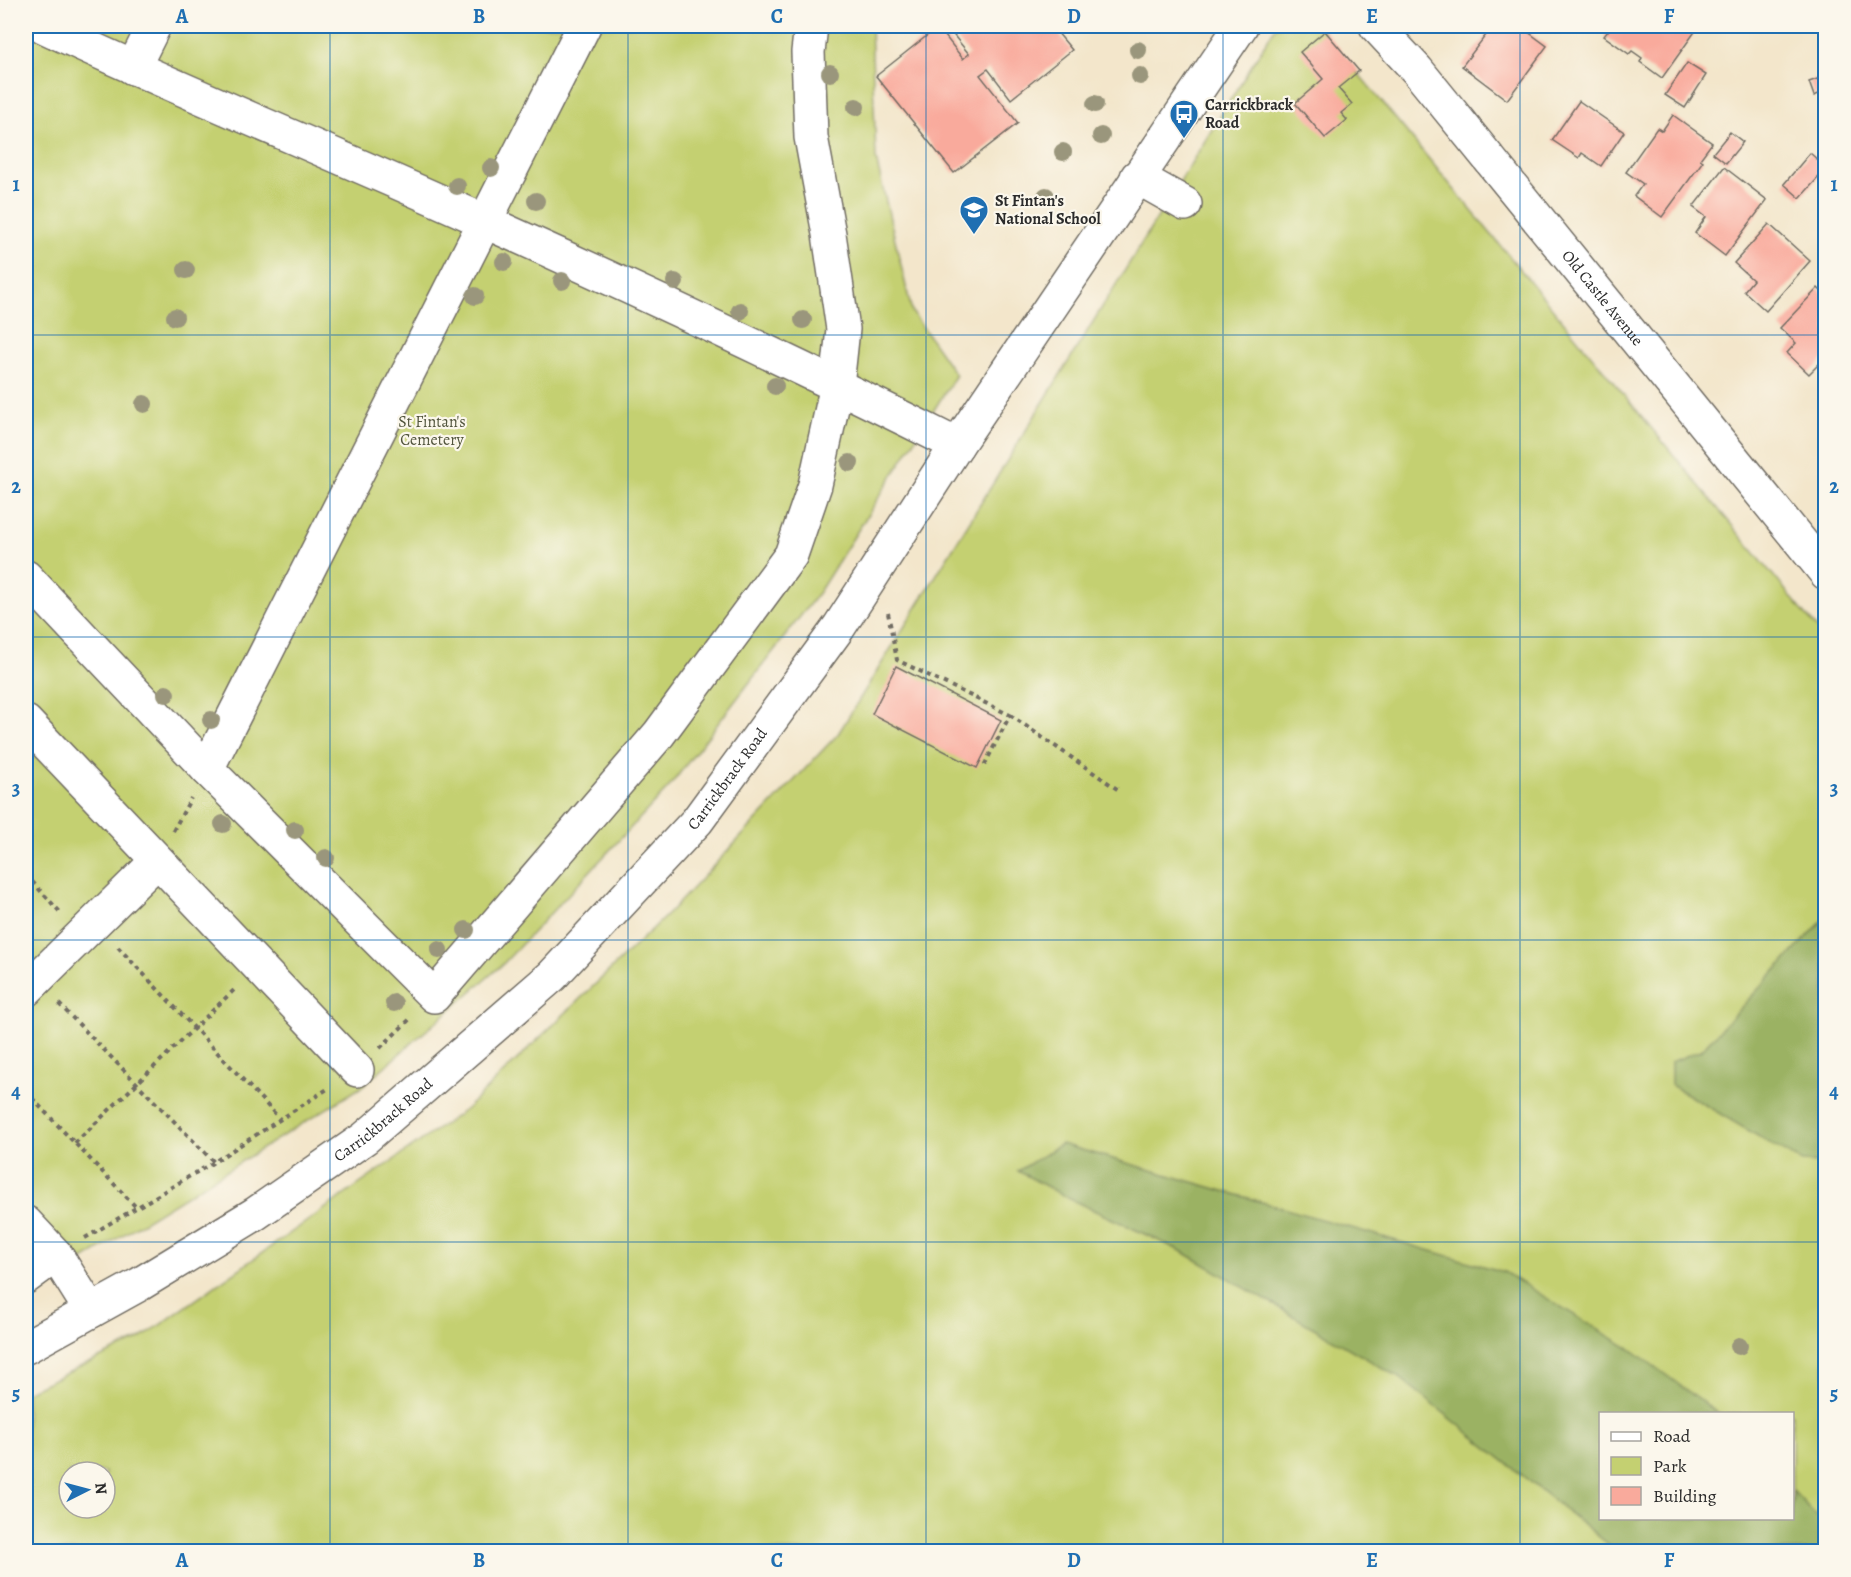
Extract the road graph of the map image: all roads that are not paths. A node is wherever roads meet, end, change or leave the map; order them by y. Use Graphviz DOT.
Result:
graph roads {
  1 [pos="42,26"];
  2 [pos="154,26"];
  3 [pos="584,26"];
  4 [pos="811,26"];
  5 [pos="1241,26"];
  6 [pos="1376,26"];
  7 [pos="133,69"];
  8 [pos="1137,177"];
  9 [pos="1185,204"];
  10 [pos="486,221"];
  11 [pos="837,385"];
  12 [pos="957,445"];
  13 [pos="1826,573"];
  14 [pos="26,577"];
  15 [pos="26,722"];
  16 [pos="207,769"];
  17 [pos="157,861"];
  18 [pos="30,985"];
  19 [pos="357,1070"];
  20 [pos="26,1223"];
  21 [pos="56,1255"];
  22 [pos="26,1277"];
  23 [pos="91,1311"];
  24 [pos="26,1347"];
  1 -- 7 [label="main road"];
  2 -- 7 [label="main road"];
  3 -- 10 [label="main road"];
  4 -- 11 [label="main road"];
  5 -- 8 [label="main road, Carrickbrack Road"];
  6 -- 13 [label="main road, Old Castle Avenue"];
  7 -- 10 [label="main road"];
  8 -- 9 [label="main road"];
  8 -- 12 [label="main road, Carrickbrack Road"];
  10 -- 11 [label="main road"];
  10 -- 16 [label="main road"];
  11 -- 12 [label="main road"];
  11 -- 16 [label="main road"];
  12 -- 23 [label="main road, Carrickbrack Road"];
  14 -- 16 [label="main road"];
  15 -- 17 [label="main road"];
  17 -- 18 [label="main road"];
  17 -- 19 [label="main road"];
  20 -- 21 [label="main road"];
  21 -- 22 [label="main road"];
  21 -- 23 [label="main road"];
  23 -- 24 [label="main road, Carrickbrack Road"];
}
